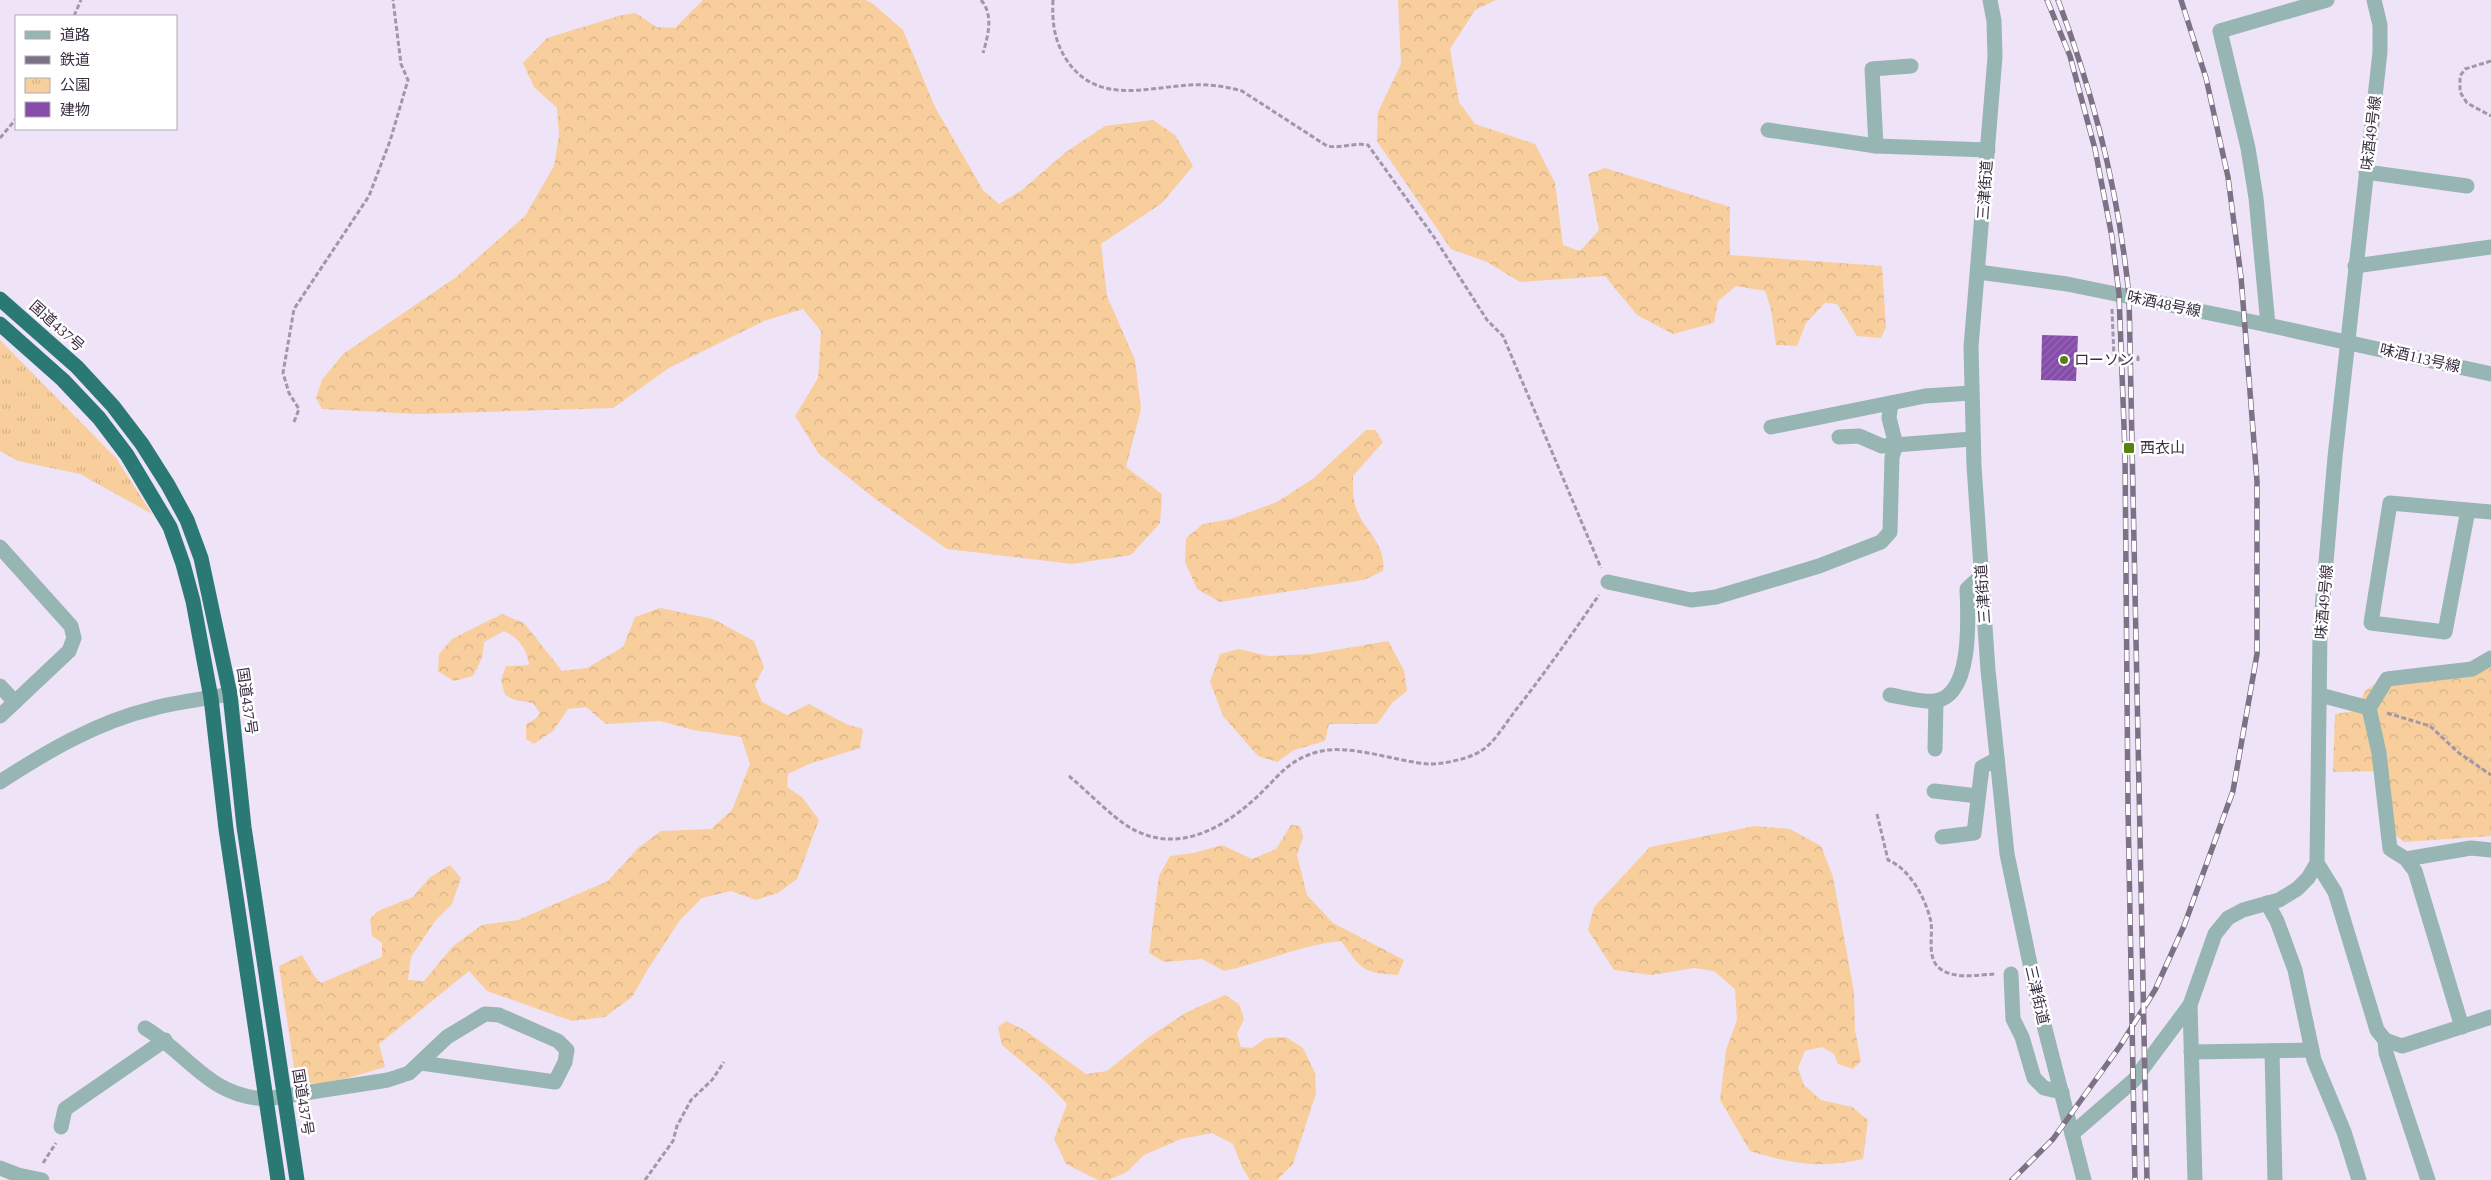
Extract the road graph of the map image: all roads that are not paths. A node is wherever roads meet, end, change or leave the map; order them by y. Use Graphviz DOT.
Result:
graph roads {
  1 [pos="1990,0"];
  2 [pos="2327,0"];
  3 [pos="2374,0"];
  4 [pos="2276,7"];
  5 [pos="1910,66"];
  6 [pos="1768,130"];
  7 [pos="1876,146"];
  8 [pos="1988,150"];
  9 [pos="2366,172"];
  10 [pos="2467,186"];
  11 [pos="2491,247"];
  12 [pos="2355,266"];
  13 [pos="1978,272"];
  14 [pos="0,299"];
  15 [pos="0,324"];
  16 [pos="2268,324"];
  17 [pos="2348,342"];
  18 [pos="2491,374"];
  19 [pos="1971,394"];
  20 [pos="1890,403"];
  21 [pos="1771,427"];
  22 [pos="1839,437"];
  23 [pos="1972,439"];
  24 [pos="1896,445"];
  25 [pos="2468,510"];
  26 [pos="2491,512"];
  27 [pos="0,547"];
  28 [pos="1981,576"];
  29 [pos="1608,582"];
  30 [pos="2491,658"];
  31 [pos="0,686"];
  32 [pos="230,694"];
  33 [pos="1890,695"];
  34 [pos="2320,695"];
  35 [pos="211,698"];
  36 [pos="1936,701"];
  37 [pos="14,702"];
  38 [pos="2369,708"];
  39 [pos="0,716"];
  40 [pos="1935,749"];
  41 [pos="1997,759"];
  42 [pos="0,782"];
  43 [pos="1934,791"];
  44 [pos="1978,796"];
  45 [pos="1942,837"];
  46 [pos="2491,850"];
  47 [pos="2406,859"];
  48 [pos="2317,863"];
  49 [pos="2267,903"];
  50 [pos="2011,974"];
  51 [pos="2190,1005"];
  52 [pos="2491,1017"];
  53 [pos="2462,1027"];
  54 [pos="145,1028"];
  55 [pos="165,1040"];
  56 [pos="2385,1040"];
  57 [pos="2312,1050"];
  58 [pos="2272,1051"];
  59 [pos="2191,1052"];
  60 [pos="421,1063"];
  61 [pos="2062,1092"];
  62 [pos="284,1097"];
  63 [pos="266,1100"];
  64 [pos="61,1127"];
  65 [pos="2072,1134"];
  66 [pos="0,1168"];
  67 [pos="38,1179"];
  68 [pos="278,1180"];
  69 [pos="297,1180"];
  70 [pos="2084,1180"];
  71 [pos="2195,1180"];
  72 [pos="2275,1180"];
  73 [pos="2359,1180"];
  74 [pos="2428,1180"];
  1 -- 8 [label="street, 三津街道"];
  2 -- 4 [label="street"];
  3 -- 9 [label="street, 味酒49号線"];
  4 -- 16 [label="street"];
  5 -- 7 [label="street"];
  6 -- 7 [label="street"];
  7 -- 8 [label="street"];
  8 -- 13 [label="street, 三津街道"];
  9 -- 10 [label="street"];
  9 -- 12 [label="street, 味酒49号線"];
  11 -- 12 [label="street"];
  12 -- 17 [label="street, 味酒49号線"];
  13 -- 16 [label="street, 味酒48号線"];
  13 -- 19 [label="street, 三津街道"];
  14 -- 32 [label="highway, 国道437号"];
  15 -- 35 [label="highway"];
  16 -- 17 [label="street, 味酒48号線"];
  17 -- 18 [label="street, 味酒113号線"];
  17 -- 34 [label="street, 味酒49号線"];
  19 -- 20 [label="street"];
  19 -- 23 [label="street, 三津街道"];
  20 -- 21 [label="street"];
  20 -- 24 [label="street"];
  22 -- 24 [label="street"];
  23 -- 24 [label="street"];
  23 -- 28 [label="street, 三津街道"];
  24 -- 29 [label="street"];
  25 -- 25 [label="street"];
  25 -- 26 [label="street"];
  27 -- 37 [label="street"];
  28 -- 36 [label="street"];
  28 -- 41 [label="street, 三津街道"];
  30 -- 38 [label="street"];
  31 -- 37 [label="street"];
  32 -- 35 [label="street"];
  32 -- 62 [label="highway, 国道437号"];
  33 -- 36 [label="street"];
  34 -- 38 [label="street"];
  34 -- 48 [label="street, 味酒49号線"];
  35 -- 42 [label="street"];
  35 -- 63 [label="highway"];
  36 -- 40 [label="street"];
  37 -- 39 [label="street"];
  38 -- 47 [label="street"];
  41 -- 44 [label="street"];
  41 -- 61 [label="street, 三津街道"];
  43 -- 44 [label="street"];
  44 -- 45 [label="street"];
  46 -- 47 [label="street"];
  47 -- 53 [label="street"];
  48 -- 49 [label="street"];
  48 -- 56 [label="street"];
  49 -- 51 [label="street"];
  49 -- 57 [label="street"];
  50 -- 61 [label="street"];
  51 -- 59 [label="street"];
  51 -- 65 [label="street"];
  52 -- 53 [label="street"];
  53 -- 56 [label="street"];
  54 -- 55 [label="street"];
  55 -- 63 [label="street"];
  55 -- 64 [label="street"];
  56 -- 74 [label="street"];
  57 -- 58 [label="street"];
  57 -- 73 [label="street"];
  58 -- 59 [label="street"];
  58 -- 72 [label="street"];
  59 -- 71 [label="street"];
  60 -- 60 [label="street"];
  60 -- 62 [label="street"];
  61 -- 65 [label="street, 三津街道"];
  62 -- 63 [label="street"];
  62 -- 69 [label="highway, 国道437号"];
  63 -- 68 [label="highway"];
  65 -- 70 [label="street, 三津街道"];
  66 -- 67 [label="street"];
}
